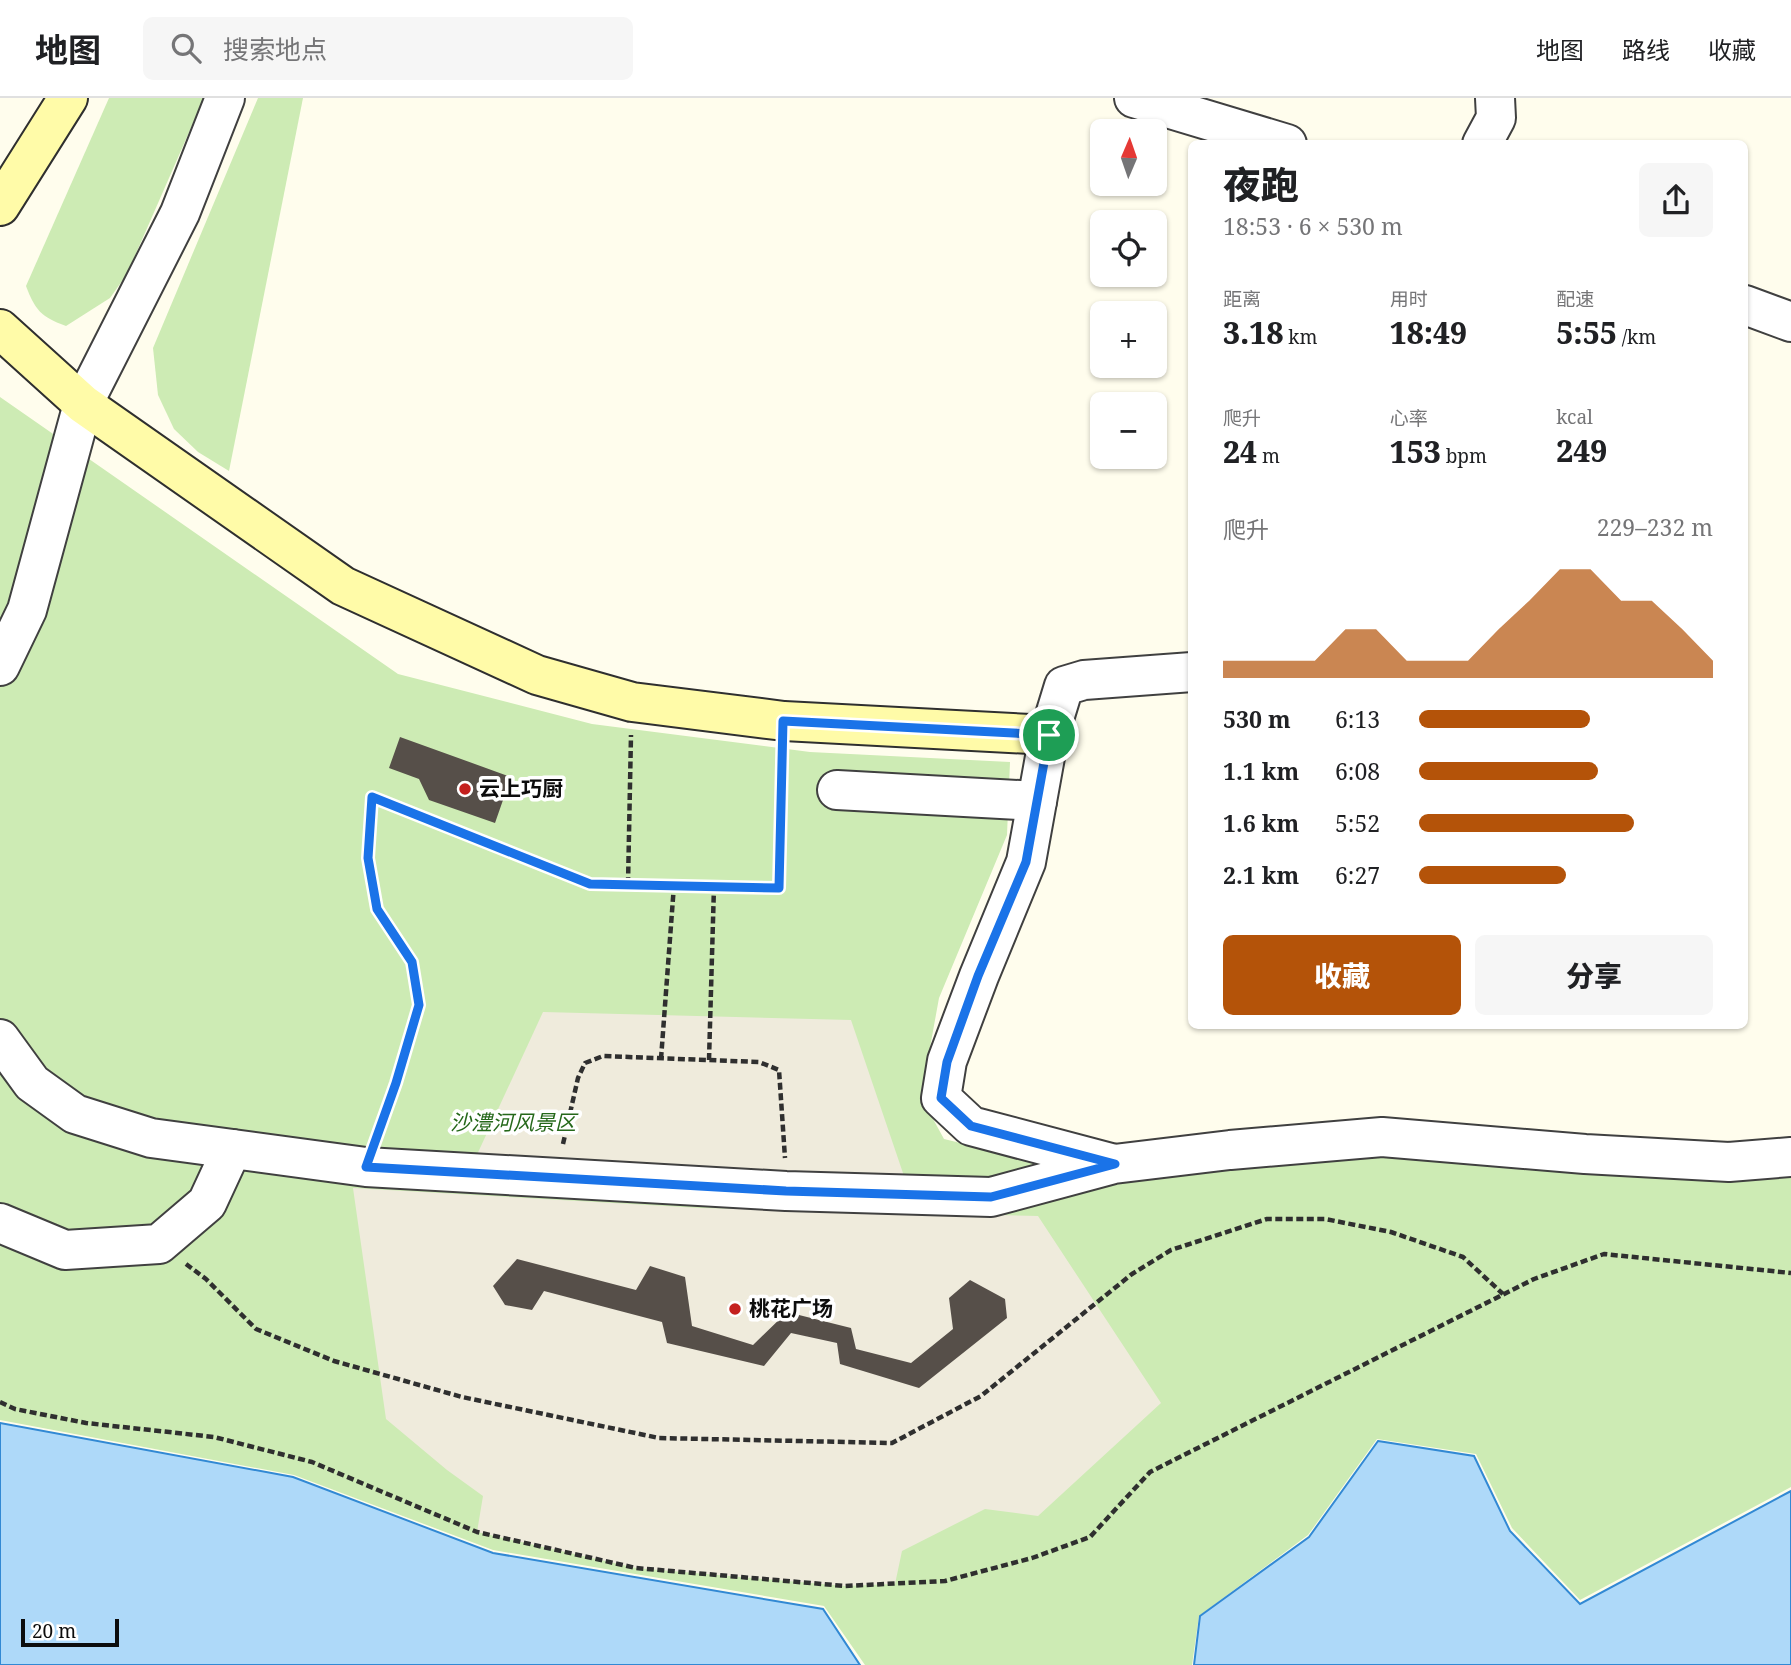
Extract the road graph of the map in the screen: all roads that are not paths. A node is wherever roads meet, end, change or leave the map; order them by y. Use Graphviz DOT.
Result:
graph roads {
  1 [pos="68,98"];
  2 [pos="225,98"];
  3 [pos="1134,98"];
  4 [pos="1495,98"];
  5 [pos="1274,140"];
  6 [pos="1484,140"];
  7 [pos="0,206"];
  8 [pos="1748,306"];
  9 [pos="1791,322"];
  10 [pos="0,329"];
  11 [pos="83,404"];
  12 [pos="0,666"];
  13 [pos="1188,672"];
  14 [pos="1049,735"];
  15 [pos="838,790"];
  16 [pos="1037,801"];
  17 [pos="0,1039"];
  18 [pos="232,1149"];
  19 [pos="1791,1157"];
  20 [pos="1115,1164"];
  21 [pos="0,1223"];
  1 -- 7 [label="street"];
  2 -- 11 [label="street"];
  3 -- 5 [label="street"];
  4 -- 6 [label="street"];
  8 -- 9 [label="street"];
  10 -- 11 [label="street"];
  11 -- 12 [label="street"];
  11 -- 14 [label="street"];
  13 -- 14 [label="street"];
  14 -- 16 [label="street"];
  15 -- 16 [label="street"];
  16 -- 20 [label="street"];
  17 -- 18 [label="street"];
  18 -- 20 [label="street"];
  18 -- 21 [label="street"];
  19 -- 20 [label="street"];
}
